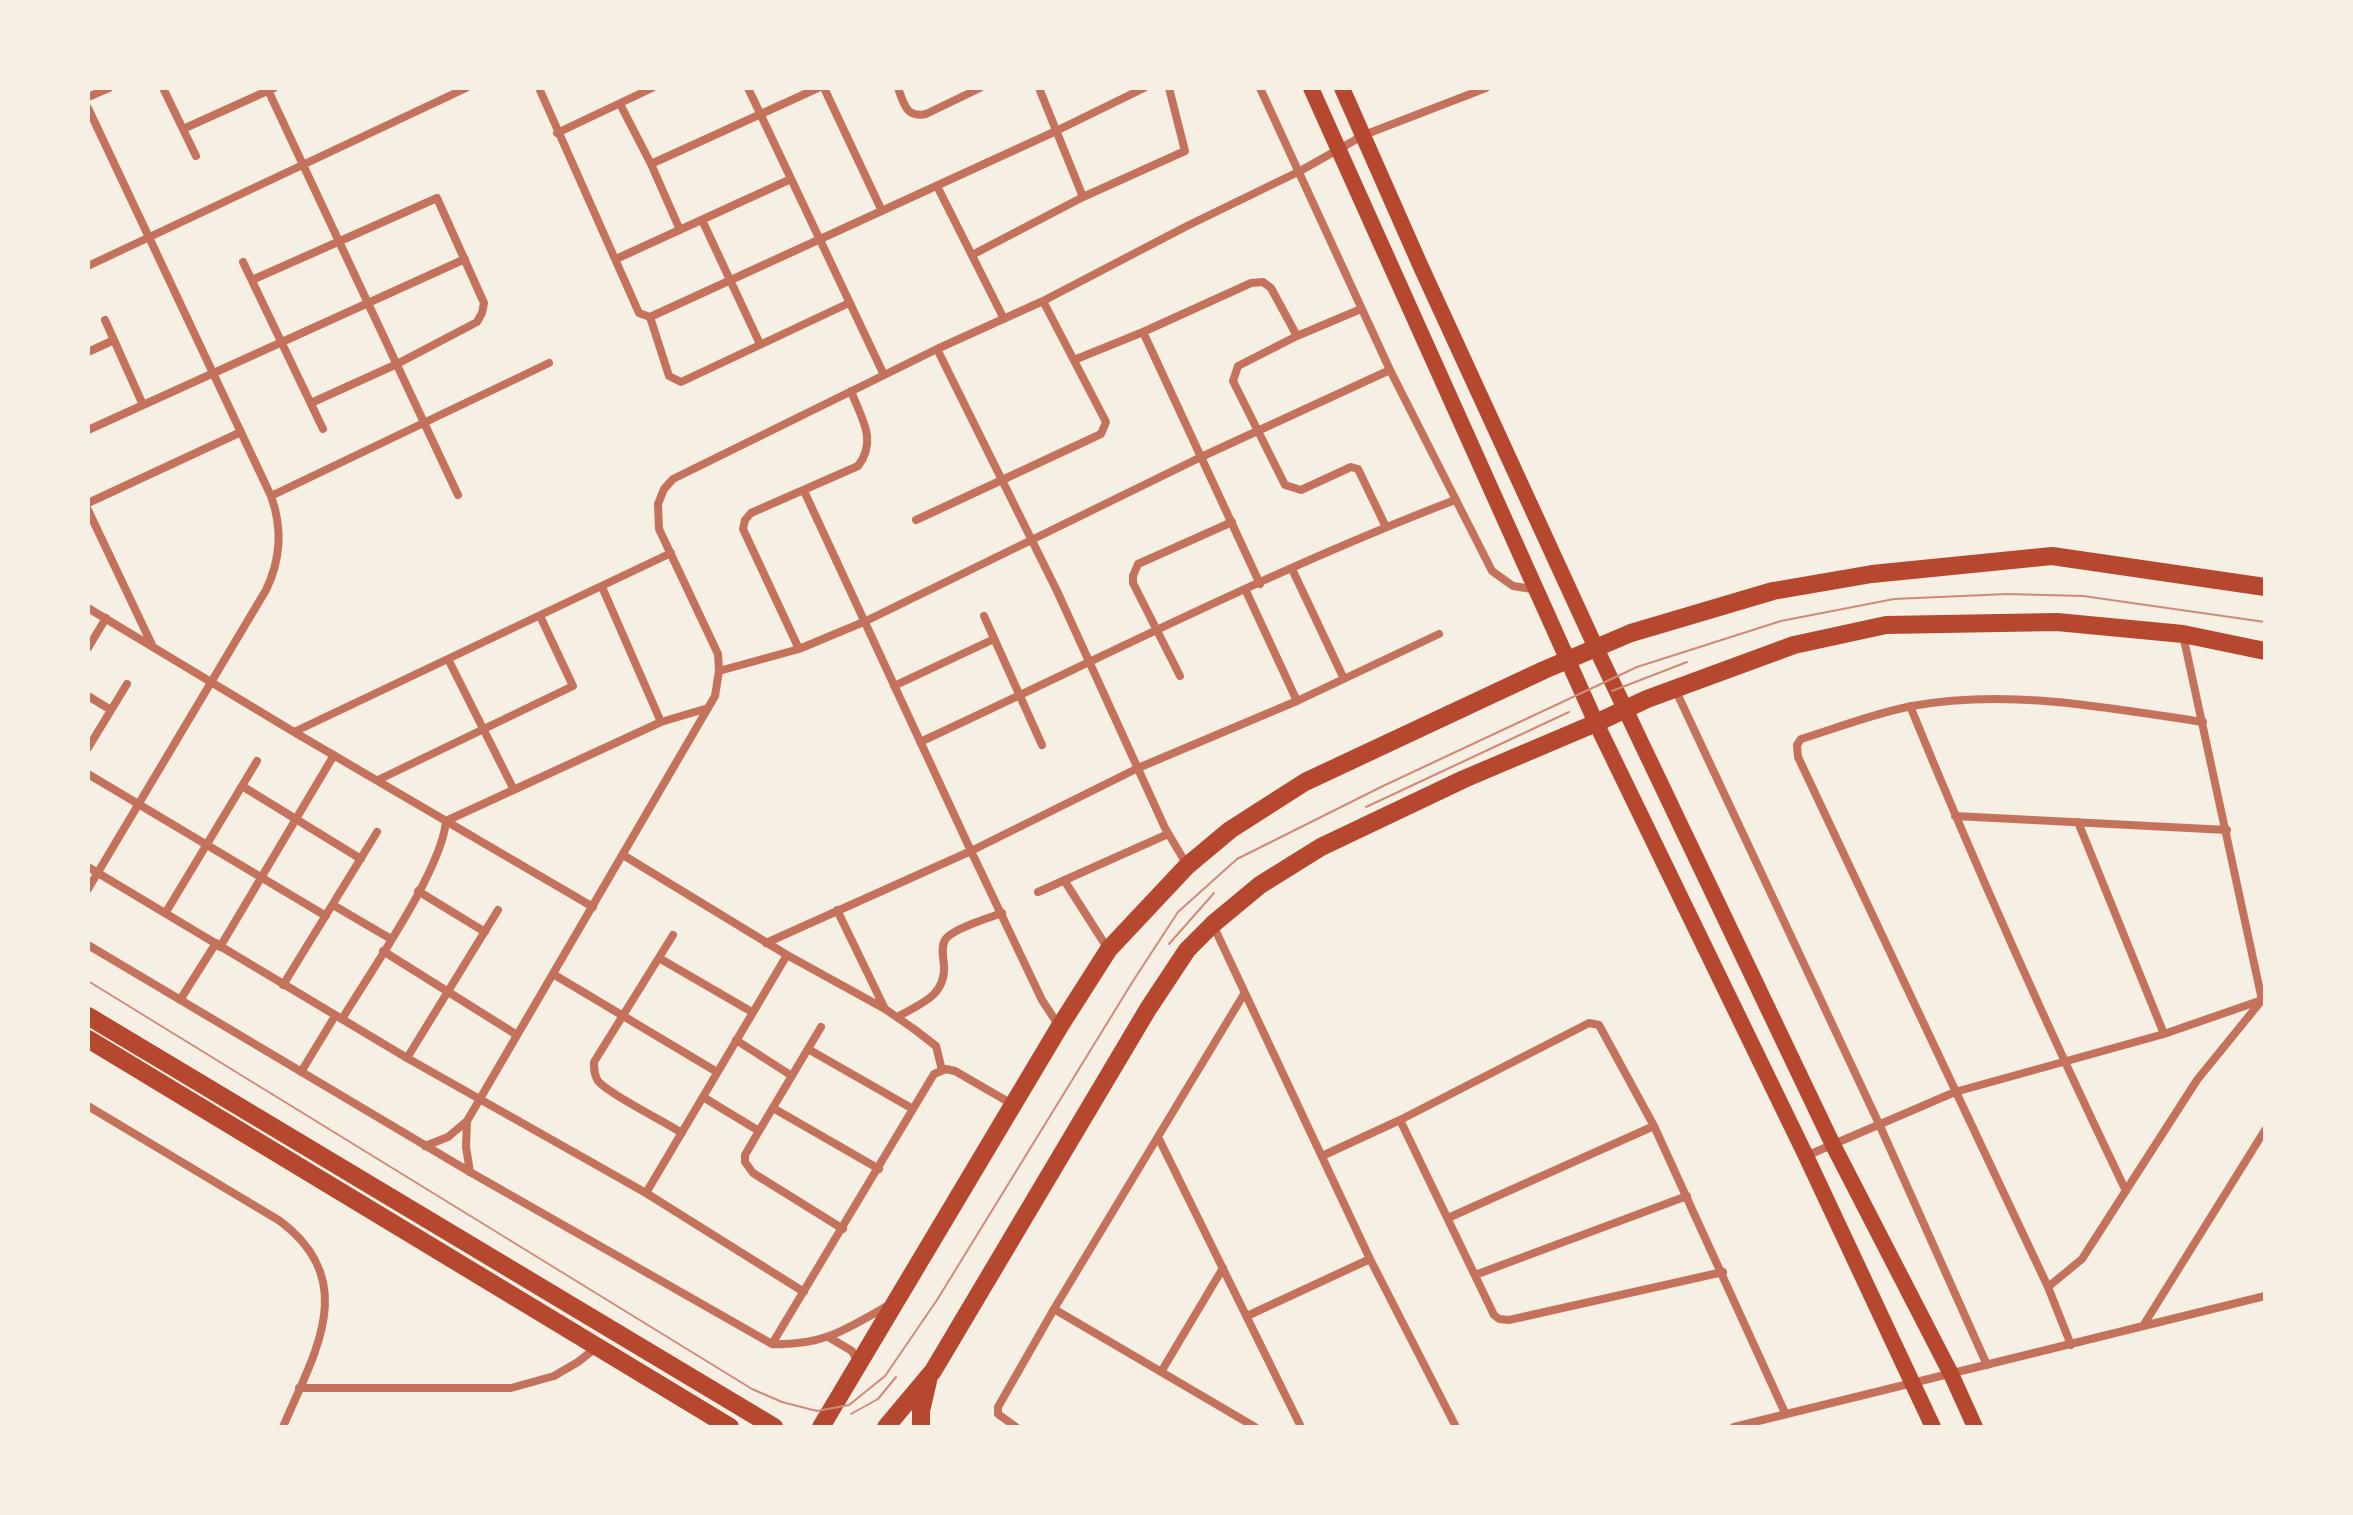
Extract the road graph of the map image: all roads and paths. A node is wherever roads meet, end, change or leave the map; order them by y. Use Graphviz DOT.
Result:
graph roads {
  1 [pos="109,88"];
  2 [pos="163,88"];
  3 [pos="539,88"];
  4 [pos="748,88"];
  5 [pos="821,88"];
  6 [pos="898,88"];
  7 [pos="980,88"];
  8 [pos="1039,88"];
  9 [pos="1144,88"];
  10 [pos="1169,88"];
  11 [pos="1260,88"];
  12 [pos="1311,88"];
  13 [pos="1342,88"];
  14 [pos="1486,88"];
  15 [pos="270,89"];
  16 [pos="462,89"];
  17 [pos="648,89"];
  18 [pos="88,97"];
  19 [pos="620,104"];
  20 [pos="88,108"];
  21 [pos="761,115"];
  22 [pos="183,129"];
  23 [pos="1054,132"];
  24 [pos="557,133"];
  25 [pos="1364,135"];
  26 [pos="1339,148"];
  27 [pos="196,156"];
  28 [pos="651,164"];
  29 [pos="303,165"];
  30 [pos="1300,171"];
  31 [pos="791,179"];
  32 [pos="937,186"];
  33 [pos="1083,197"];
  34 [pos="882,211"];
  35 [pos="702,220"];
  36 [pos="680,230"];
  37 [pos="149,237"];
  38 [pos="820,240"];
  39 [pos="339,241"];
  40 [pos="972,255"];
  41 [pos="465,259"];
  42 [pos="616,259"];
  43 [pos="243,262"];
  44 [pos="88,266"];
  45 [pos="252,280"];
  46 [pos="731,280"];
  47 [pos="1043,301"];
  48 [pos="368,303"];
  49 [pos="849,303"];
  50 [pos="1361,309"];
  51 [pos="650,317"];
  52 [pos="1004,319"];
  53 [pos="105,320"];
  54 [pos="1143,332"];
  55 [pos="1297,336"];
  56 [pos="114,340"];
  57 [pos="282,342"];
  58 [pos="760,344"];
  59 [pos="937,349"];
  60 [pos="88,352"];
  61 [pos="1074,360"];
  62 [pos="549,363"];
  63 [pos="397,364"];
  64 [pos="1390,370"];
  65 [pos="213,374"];
  66 [pos="884,375"];
  67 [pos="851,391"];
  68 [pos="311,403"];
  69 [pos="143,405"];
  70 [pos="424,423"];
  71 [pos="323,429"];
  72 [pos="88,430"];
  73 [pos="1259,430"];
  74 [pos="241,432"];
  75 [pos="1201,457"];
  76 [pos="1003,478"];
  77 [pos="804,491"];
  78 [pos="458,495"];
  79 [pos="271,496"];
  80 [pos="1455,500"];
  81 [pos="88,503"];
  82 [pos="88,510"];
  83 [pos="916,520"];
  84 [pos="1232,522"];
  85 [pos="1386,527"];
  86 [pos="1033,540"];
  87 [pos="671,553"];
  88 [pos="1292,569"];
  89 [pos="1260,584"];
  90 [pos="602,587"];
  91 [pos="2265,587"];
  92 [pos="1538,590"];
  93 [pos="1246,591"];
  94 [pos="88,608"];
  95 [pos="540,616"];
  96 [pos="984,616"];
  97 [pos="106,618"];
  98 [pos="866,621"];
  99 [pos="1158,631"];
  100 [pos="1439,634"];
  101 [pos="2183,634"];
  102 [pos="994,639"];
  103 [pos="154,647"];
  104 [pos="88,648"];
  105 [pos="1596,648"];
  106 [pos="799,649"];
  107 [pos="2265,651"];
  108 [pos="448,659"];
  109 [pos="1568,660"];
  110 [pos="1087,661"];
  111 [pos="719,671"];
  112 [pos="1180,676"];
  113 [pos="1344,679"];
  114 [pos="211,682"];
  115 [pos="127,684"];
  116 [pos="894,686"];
  117 [pos="1675,688"];
  118 [pos="88,696"];
  119 [pos="1019,696"];
  120 [pos="1297,701"];
  121 [pos="1910,706"];
  122 [pos="709,708"];
  123 [pos="1626,708"];
  124 [pos="111,710"];
  125 [pos="661,722"];
  126 [pos="2203,722"];
  127 [pos="1596,723"];
  128 [pos="485,729"];
  129 [pos="294,732"];
  130 [pos="920,742"];
  131 [pos="1042,745"];
  132 [pos="88,748"];
  133 [pos="334,755"];
  134 [pos="257,761"];
  135 [pos="1138,768"];
  136 [pos="88,774"];
  137 [pos="378,780"];
  138 [pos="242,786"];
  139 [pos="513,788"];
  140 [pos="138,804"];
  141 [pos="1955,816"];
  142 [pos="296,819"];
  143 [pos="446,821"];
  144 [pos="2078,822"];
  145 [pos="2227,830"];
  146 [pos="377,832"];
  147 [pos="1168,834"];
  148 [pos="207,845"];
  149 [pos="971,851"];
  150 [pos="623,855"];
  151 [pos="361,859"];
  152 [pos="1187,866"];
  153 [pos="88,867"];
  154 [pos="97,873"];
  155 [pos="262,878"];
  156 [pos="1064,880"];
  157 [pos="88,889"];
  158 [pos="418,891"];
  159 [pos="1038,892"];
  160 [pos="333,905"];
  161 [pos="593,907"];
  162 [pos="498,910"];
  163 [pos="837,910"];
  164 [pos="166,912"];
  165 [pos="1002,913"];
  166 [pos="326,916"];
  167 [pos="1213,924"];
  168 [pos="485,932"];
  169 [pos="673,935"];
  170 [pos="391,939"];
  171 [pos="766,943"];
  172 [pos="88,945"];
  173 [pos="218,945"];
  174 [pos="1109,949"];
  175 [pos="383,951"];
  176 [pos="787,955"];
  177 [pos="659,958"];
  178 [pos="553,974"];
  179 [pos="283,985"];
  180 [pos="448,992"];
  181 [pos="1244,994"];
  182 [pos="2264,999"];
  183 [pos="180,1000"];
  184 [pos="885,1009"];
  185 [pos="752,1012"];
  186 [pos="88,1016"];
  187 [pos="623,1016"];
  188 [pos="897,1017"];
  189 [pos="338,1018"];
  190 [pos="1060,1026"];
  191 [pos="821,1027"];
  192 [pos="2164,1034"];
  193 [pos="517,1035"];
  194 [pos="88,1039"];
  195 [pos="736,1040"];
  196 [pos="808,1049"];
  197 [pos="407,1058"];
  198 [pos="2064,1063"];
  199 [pos="942,1070"];
  200 [pos="301,1072"];
  201 [pos="717,1072"];
  202 [pos="792,1076"];
  203 [pos="1955,1092"];
  204 [pos="703,1097"];
  205 [pos="480,1099"];
  206 [pos="1015,1105"];
  207 [pos="88,1106"];
  208 [pos="773,1108"];
  209 [pos="913,1109"];
  210 [pos="1400,1120"];
  211 [pos="467,1121"];
  212 [pos="1654,1126"];
  213 [pos="1880,1126"];
  214 [pos="2265,1130"];
  215 [pos="759,1131"];
  216 [pos="682,1133"];
  217 [pos="1158,1137"];
  218 [pos="1833,1145"];
  219 [pos="425,1146"];
  220 [pos="1322,1156"];
  221 [pos="1806,1156"];
  222 [pos="879,1169"];
  223 [pos="470,1172"];
  224 [pos="2126,1191"];
  225 [pos="646,1193"];
  226 [pos="1687,1196"];
  227 [pos="1448,1218"];
  228 [pos="843,1229"];
  229 [pos="1370,1259"];
  230 [pos="1223,1268"];
  231 [pos="1723,1272"];
  232 [pos="1475,1275"];
  233 [pos="2048,1287"];
  234 [pos="804,1292"];
  235 [pos="2265,1296"];
  236 [pos="898,1300"];
  237 [pos="1054,1309"];
  238 [pos="1247,1316"];
  239 [pos="2142,1326"];
  240 [pos="830,1338"];
  241 [pos="772,1344"];
  242 [pos="2071,1345"];
  243 [pos="597,1347"];
  244 [pos="1987,1365"];
  245 [pos="859,1366"];
  246 [pos="933,1371"];
  247 [pos="1161,1372"];
  248 [pos="1951,1374"];
  249 [pos="1912,1383"];
  250 [pos="299,1388"];
  251 [pos="699,1407"];
  252 [pos="1785,1413"];
  253 [pos="283,1427"];
  254 [pos="711,1427"];
  255 [pos="730,1427"];
  256 [pos="774,1427"];
  257 [pos="821,1427"];
  258 [pos="886,1427"];
  259 [pos="921,1427"];
  260 [pos="1016,1427"];
  261 [pos="1255,1427"];
  262 [pos="1301,1427"];
  263 [pos="1456,1427"];
  264 [pos="1734,1427"];
  265 [pos="1933,1427"];
  266 [pos="1975,1427"];
  1 -- 18 [label="street"];
  2 -- 22 [label="street"];
  3 -- 24 [label="street"];
  4 -- 21 [label="street"];
  5 -- 21 [label="street"];
  5 -- 34 [label="street"];
  6 -- 7 [label="street"];
  8 -- 23 [label="street"];
  9 -- 23 [label="street"];
  10 -- 33 [label="street"];
  11 -- 30 [label="street"];
  12 -- 26 [label="main road"];
  13 -- 25 [label="main road"];
  14 -- 25 [label="street"];
  15 -- 22 [label="street"];
  15 -- 29 [label="street"];
  16 -- 29 [label="street"];
  17 -- 19 [label="street"];
  19 -- 24 [label="street"];
  19 -- 28 [label="street"];
  20 -- 37 [label="street"];
  21 -- 28 [label="street"];
  21 -- 31 [label="street"];
  22 -- 27 [label="street"];
  23 -- 32 [label="street"];
  23 -- 33 [label="street"];
  24 -- 42 [label="street"];
  25 -- 26 [label="street"];
  25 -- 105 [label="main road"];
  26 -- 30 [label="street"];
  26 -- 92 [label="main road"];
  28 -- 36 [label="street"];
  29 -- 37 [label="street"];
  29 -- 39 [label="street"];
  30 -- 47 [label="street"];
  30 -- 50 [label="street"];
  31 -- 35 [label="street"];
  31 -- 38 [label="street"];
  32 -- 34 [label="street"];
  32 -- 40 [label="street"];
  33 -- 40 [label="street"];
  34 -- 38 [label="street"];
  35 -- 36 [label="street"];
  35 -- 46 [label="street"];
  36 -- 42 [label="street"];
  37 -- 44 [label="street"];
  37 -- 65 [label="street"];
  38 -- 46 [label="street"];
  38 -- 49 [label="street"];
  39 -- 41 [label="street"];
  39 -- 45 [label="street"];
  39 -- 48 [label="street"];
  40 -- 52 [label="street"];
  41 -- 48 [label="street"];
  41 -- 63 [label="street"];
  42 -- 51 [label="street"];
  43 -- 45 [label="street"];
  45 -- 57 [label="street"];
  46 -- 51 [label="street"];
  46 -- 58 [label="street"];
  47 -- 52 [label="street"];
  47 -- 61 [label="street"];
  48 -- 57 [label="street"];
  48 -- 63 [label="street"];
  49 -- 58 [label="street"];
  49 -- 66 [label="street"];
  50 -- 55 [label="street"];
  50 -- 64 [label="street"];
  51 -- 58 [label="street"];
  52 -- 59 [label="street"];
  53 -- 56 [label="street"];
  54 -- 55 [label="street"];
  54 -- 61 [label="street"];
  54 -- 75 [label="street"];
  55 -- 73 [label="street"];
  56 -- 60 [label="street"];
  56 -- 69 [label="street"];
  57 -- 65 [label="street"];
  57 -- 68 [label="street"];
  59 -- 66 [label="street"];
  59 -- 76 [label="street"];
  61 -- 76 [label="street"];
  62 -- 70 [label="street"];
  63 -- 68 [label="street"];
  63 -- 70 [label="street"];
  64 -- 73 [label="street"];
  64 -- 80 [label="street"];
  65 -- 69 [label="street"];
  65 -- 74 [label="street"];
  66 -- 67 [label="street"];
  67 -- 77 [label="street"];
  67 -- 87 [label="street"];
  68 -- 71 [label="street"];
  69 -- 72 [label="street"];
  70 -- 78 [label="street"];
  70 -- 79 [label="street"];
  73 -- 75 [label="street"];
  73 -- 85 [label="street"];
  74 -- 79 [label="street"];
  74 -- 81 [label="street"];
  75 -- 84 [label="street"];
  75 -- 86 [label="street"];
  76 -- 83 [label="street"];
  76 -- 86 [label="street"];
  77 -- 98 [label="street"];
  77 -- 106 [label="street"];
  79 -- 114 [label="street"];
  80 -- 85 [label="street"];
  80 -- 92 [label="street"];
  82 -- 103 [label="street"];
  84 -- 89 [label="street"];
  84 -- 99 [label="street"];
  85 -- 88 [label="street"];
  86 -- 98 [label="street"];
  86 -- 110 [label="street"];
  87 -- 90 [label="street"];
  87 -- 111 [label="street"];
  88 -- 89 [label="street"];
  88 -- 113 [label="street"];
  89 -- 93 [label="street"];
  90 -- 95 [label="street"];
  90 -- 125 [label="street"];
  91 -- 105 [label="main road"];
  92 -- 109 [label="main road"];
  93 -- 99 [label="street"];
  93 -- 120 [label="street"];
  94 -- 97 [label="street"];
  95 -- 108 [label="street"];
  95 -- 128 [label="street"];
  96 -- 102 [label="street"];
  97 -- 103 [label="street"];
  97 -- 104 [label="street"];
  98 -- 106 [label="street"];
  98 -- 116 [label="street"];
  99 -- 110 [label="street"];
  99 -- 112 [label="street"];
  100 -- 113 [label="street"];
  101 -- 107 [label="main road"];
  101 -- 117 [label="main road"];
  101 -- 126 [label="street"];
  102 -- 116 [label="street"];
  102 -- 119 [label="street"];
  103 -- 114 [label="street"];
  105 -- 109 [label="main road"];
  105 -- 123 [label="main road"];
  106 -- 111 [label="street"];
  108 -- 128 [label="street"];
  108 -- 129 [label="street"];
  109 -- 127 [label="main road"];
  109 -- 152 [label="main road"];
  110 -- 119 [label="street"];
  110 -- 135 [label="street"];
  111 -- 122 [label="street"];
  113 -- 120 [label="street"];
  114 -- 129 [label="street"];
  114 -- 140 [label="street"];
  115 -- 124 [label="street"];
  116 -- 130 [label="street"];
  117 -- 123 [label="main road"];
  117 -- 213 [label="street"];
  118 -- 124 [label="street"];
  119 -- 130 [label="street"];
  119 -- 131 [label="street"];
  120 -- 135 [label="street"];
  121 -- 126 [label="street"];
  121 -- 141 [label="street"];
  121 -- 203 [label="street"];
  122 -- 125 [label="street"];
  122 -- 150 [label="street"];
  123 -- 127 [label="main road"];
  123 -- 218 [label="main road"];
  124 -- 132 [label="street"];
  125 -- 139 [label="street"];
  126 -- 145 [label="street"];
  127 -- 167 [label="main road"];
  127 -- 221 [label="main road"];
  128 -- 137 [label="street"];
  128 -- 139 [label="street"];
  129 -- 133 [label="street"];
  130 -- 149 [label="street"];
  133 -- 137 [label="street"];
  133 -- 142 [label="street"];
  134 -- 138 [label="street"];
  135 -- 147 [label="street"];
  135 -- 149 [label="street"];
  136 -- 140 [label="street"];
  137 -- 143 [label="street"];
  138 -- 142 [label="street"];
  138 -- 148 [label="street"];
  139 -- 143 [label="street"];
  140 -- 148 [label="street"];
  140 -- 154 [label="street"];
  141 -- 144 [label="street"];
  141 -- 198 [label="street"];
  142 -- 151 [label="street"];
  142 -- 155 [label="street"];
  143 -- 158 [label="street"];
  143 -- 161 [label="street"];
  144 -- 145 [label="street"];
  144 -- 192 [label="street"];
  145 -- 182 [label="street"];
  146 -- 151 [label="street"];
  147 -- 152 [label="street"];
  147 -- 156 [label="street"];
  148 -- 155 [label="street"];
  148 -- 164 [label="street"];
  149 -- 163 [label="street"];
  149 -- 165 [label="street"];
  150 -- 161 [label="street"];
  150 -- 171 [label="street"];
  151 -- 160 [label="street"];
  152 -- 174 [label="main road"];
  153 -- 154 [label="street"];
  154 -- 157 [label="street"];
  154 -- 164 [label="street"];
  155 -- 166 [label="street"];
  155 -- 173 [label="street"];
  156 -- 159 [label="street"];
  156 -- 174 [label="street"];
  158 -- 168 [label="street"];
  158 -- 170 [label="street"];
  160 -- 166 [label="street"];
  160 -- 170 [label="street"];
  161 -- 178 [label="street"];
  162 -- 168 [label="street"];
  163 -- 171 [label="street"];
  163 -- 184 [label="street"];
  164 -- 173 [label="street"];
  165 -- 188 [label="street"];
  165 -- 190 [label="street"];
  166 -- 179 [label="street"];
  167 -- 181 [label="street"];
  167 -- 246 [label="main road"];
  168 -- 180 [label="street"];
  169 -- 177 [label="street"];
  170 -- 175 [label="street"];
  171 -- 176 [label="street"];
  172 -- 183 [label="street"];
  173 -- 179 [label="street"];
  173 -- 183 [label="street"];
  174 -- 190 [label="main road"];
  175 -- 180 [label="street"];
  175 -- 189 [label="street"];
  176 -- 184 [label="street"];
  176 -- 185 [label="street"];
  177 -- 185 [label="street"];
  177 -- 187 [label="street"];
  178 -- 187 [label="street"];
  178 -- 193 [label="street"];
  179 -- 189 [label="street"];
  180 -- 193 [label="street"];
  180 -- 197 [label="street"];
  181 -- 217 [label="street"];
  181 -- 220 [label="street"];
  182 -- 192 [label="street"];
  182 -- 224 [label="street"];
  183 -- 200 [label="street"];
  184 -- 188 [label="street"];
  185 -- 195 [label="street"];
  186 -- 256 [label="main road"];
  187 -- 201 [label="street"];
  187 -- 216 [label="street"];
  188 -- 199 [label="street"];
  189 -- 197 [label="street"];
  189 -- 200 [label="street"];
  190 -- 206 [label="main road"];
  191 -- 196 [label="street"];
  192 -- 198 [label="street"];
  193 -- 205 [label="street"];
  194 -- 243 [label="main road"];
  195 -- 201 [label="street"];
  195 -- 202 [label="street"];
  196 -- 202 [label="street"];
  196 -- 209 [label="street"];
  197 -- 205 [label="street"];
  198 -- 203 [label="street"];
  198 -- 224 [label="street"];
  199 -- 206 [label="street"];
  199 -- 209 [label="street"];
  200 -- 219 [label="street"];
  201 -- 204 [label="street"];
  202 -- 208 [label="street"];
  203 -- 213 [label="street"];
  203 -- 233 [label="street"];
  204 -- 215 [label="street"];
  204 -- 216 [label="street"];
  205 -- 211 [label="street"];
  205 -- 225 [label="street"];
  206 -- 236 [label="main road"];
  207 -- 250 [label="street"];
  208 -- 215 [label="street"];
  208 -- 222 [label="street"];
  209 -- 222 [label="street"];
  210 -- 212 [label="street"];
  210 -- 220 [label="street"];
  210 -- 227 [label="street"];
  211 -- 219 [label="street"];
  211 -- 223 [label="street"];
  212 -- 226 [label="street"];
  212 -- 227 [label="street"];
  213 -- 218 [label="street"];
  213 -- 244 [label="street"];
  214 -- 239 [label="street"];
  215 -- 228 [label="street"];
  216 -- 225 [label="street"];
  217 -- 230 [label="street"];
  217 -- 237 [label="street"];
  218 -- 221 [label="street"];
  218 -- 248 [label="main road"];
  219 -- 223 [label="street"];
  220 -- 229 [label="street"];
  221 -- 249 [label="main road"];
  222 -- 228 [label="street"];
  223 -- 241 [label="street"];
  224 -- 233 [label="street"];
  225 -- 234 [label="street"];
  226 -- 231 [label="street"];
  226 -- 232 [label="street"];
  227 -- 232 [label="street"];
  228 -- 234 [label="street"];
  229 -- 238 [label="street"];
  229 -- 263 [label="street"];
  230 -- 238 [label="street"];
  230 -- 247 [label="street"];
  231 -- 232 [label="street"];
  231 -- 252 [label="street"];
  233 -- 242 [label="street"];
  234 -- 241 [label="street"];
  235 -- 239 [label="street"];
  236 -- 240 [label="street"];
  236 -- 245 [label="main road"];
  237 -- 247 [label="street"];
  237 -- 260 [label="street"];
  238 -- 262 [label="street"];
  239 -- 242 [label="street"];
  240 -- 241 [label="street"];
  240 -- 245 [label="street"];
  242 -- 244 [label="street"];
  243 -- 250 [label="street"];
  243 -- 251 [label="main road"];
  244 -- 248 [label="street"];
  245 -- 257 [label="main road"];
  246 -- 258 [label="main road"];
  246 -- 259 [label="main road"];
  247 -- 261 [label="street"];
  248 -- 249 [label="street"];
  248 -- 266 [label="main road"];
  249 -- 252 [label="street"];
  249 -- 265 [label="main road"];
  250 -- 253 [label="street"];
  251 -- 254 [label="main road"];
  251 -- 255 [label="main road"];
  252 -- 264 [label="street"];
}
